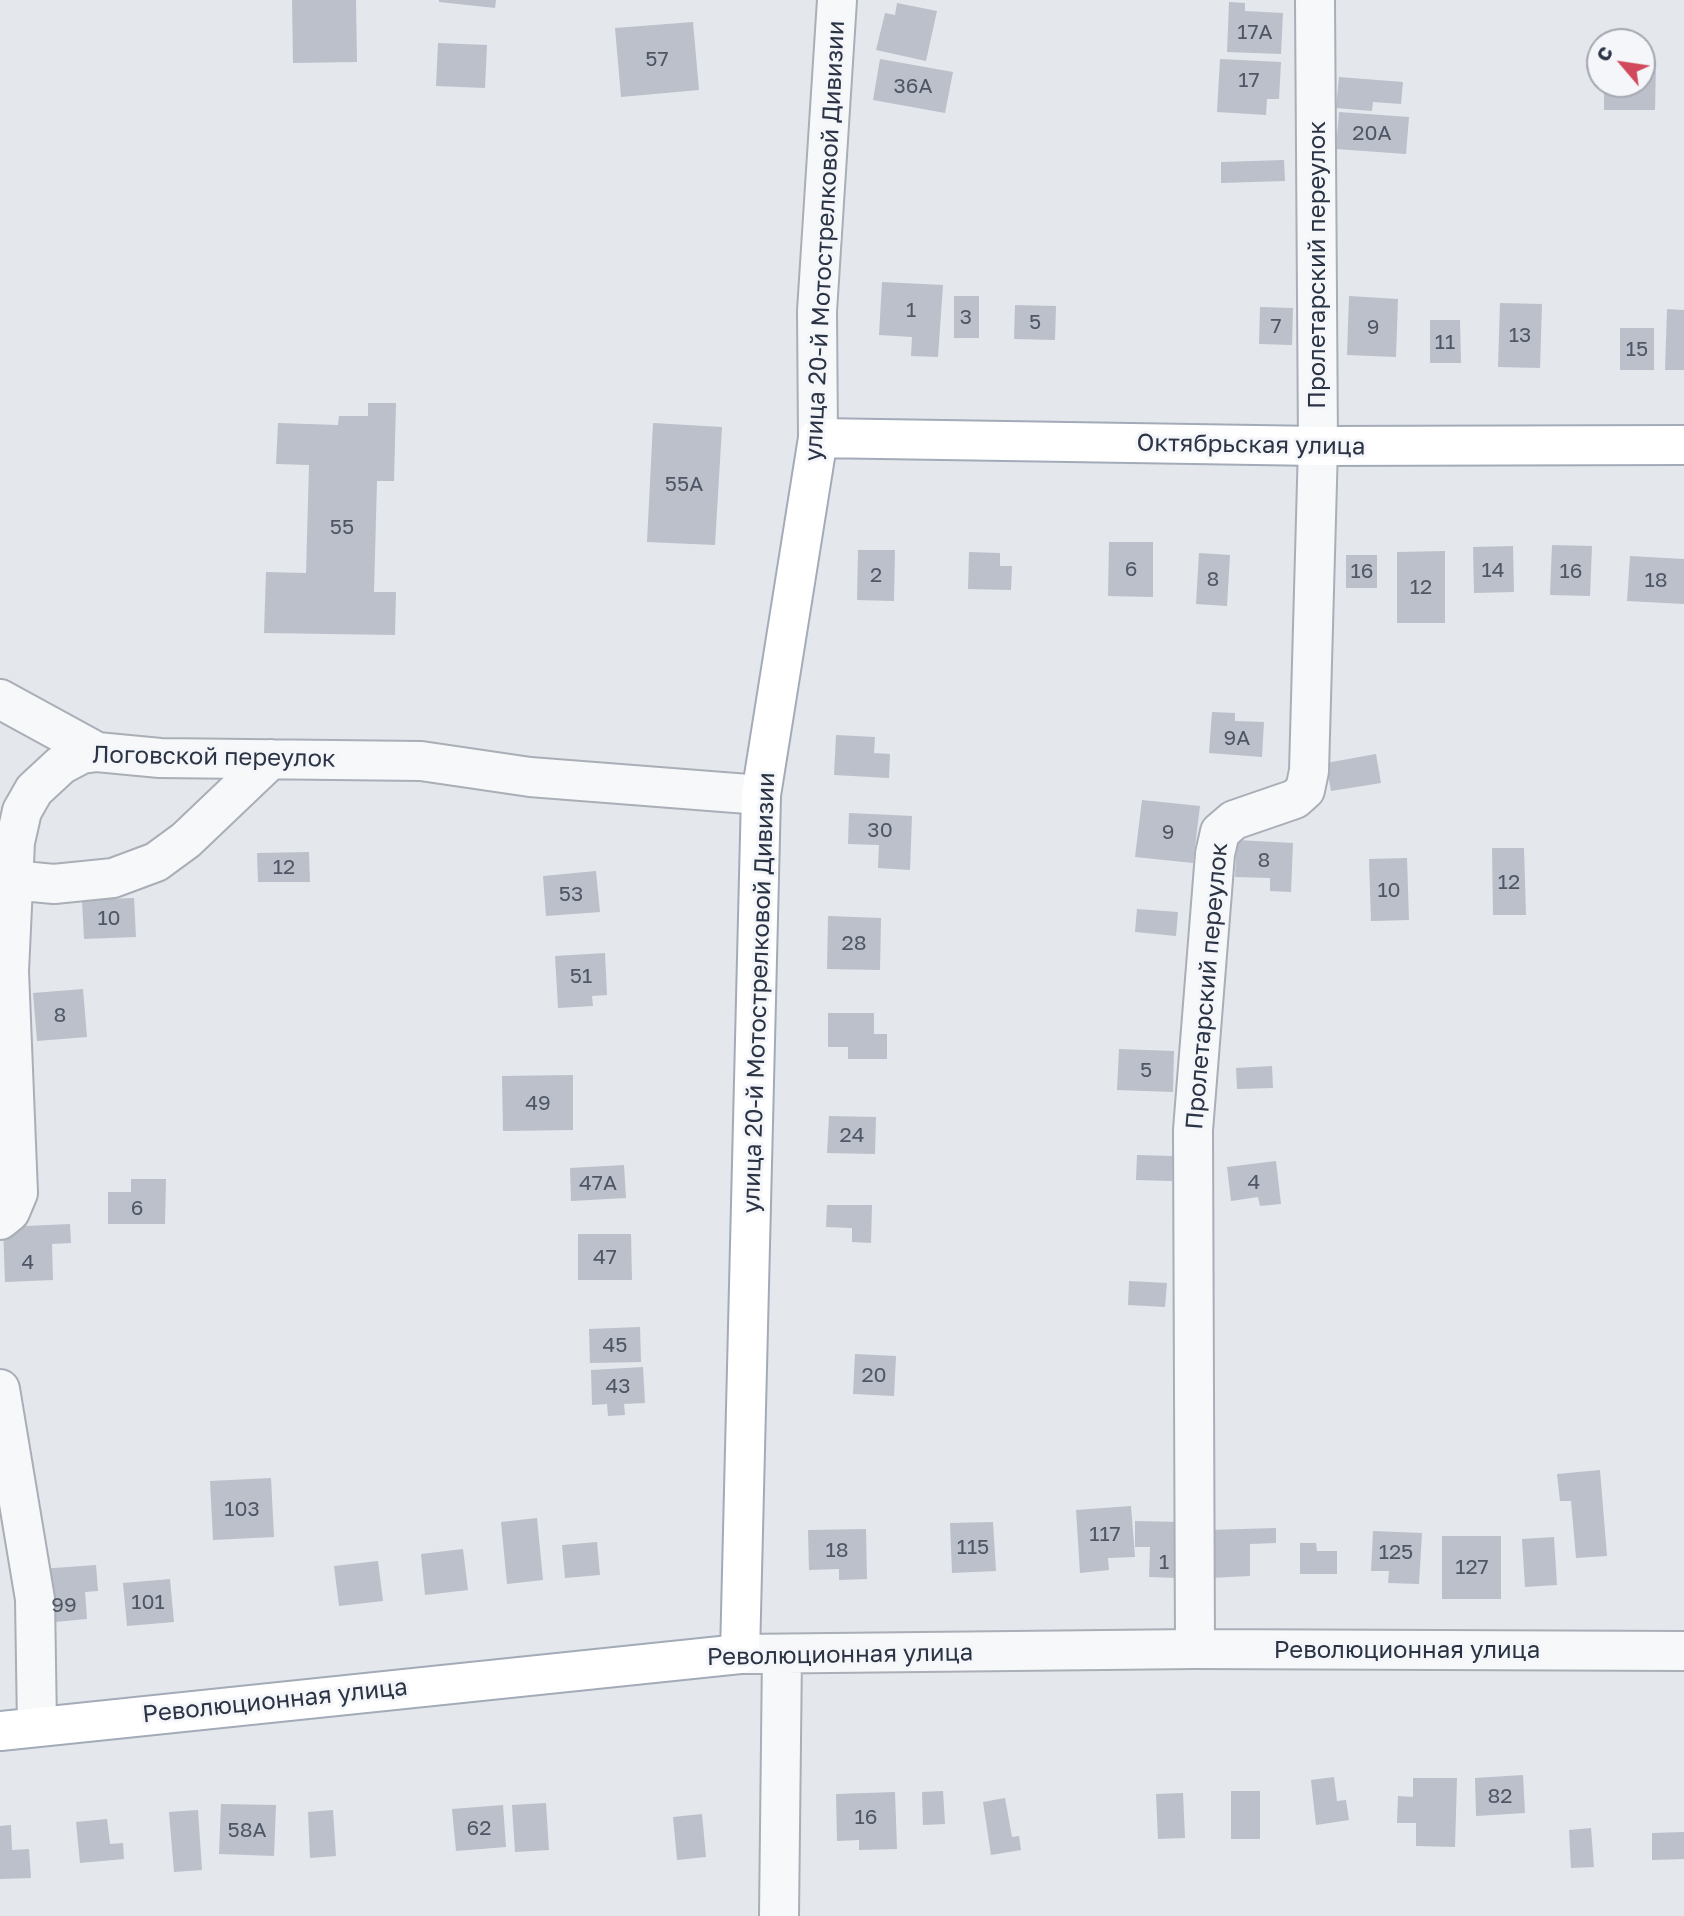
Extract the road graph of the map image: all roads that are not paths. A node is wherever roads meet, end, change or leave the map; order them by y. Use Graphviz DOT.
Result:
graph roads {
  1 [pos="838,0"];
  2 [pos="1315,0"];
  3 [pos="818,438"];
  4 [pos="1684,445"];
  5 [pos="1318,446"];
  6 [pos="0,699"];
  7 [pos="97,752"];
  8 [pos="271,759"];
  9 [pos="761,795"];
  10 [pos="12,880"];
  11 [pos="0,1220"];
  12 [pos="0,1389"];
  13 [pos="1195,1649"];
  14 [pos="1684,1651"];
  15 [pos="740,1654"];
  16 [pos="782,1654"];
  17 [pos="18,1728"];
  18 [pos="779,1916"];
  1 -- 3 [label="street, улица 20-й Мотострелковой Дивизии"];
  2 -- 5 [label="street, Пролетарский переулок"];
  3 -- 5 [label="main road, Октябрьская улица"];
  3 -- 9 [label="main road, улица 20-й Мотострелковой Дивизии"];
  4 -- 5 [label="main road, Октябрьская улица"];
  5 -- 13 [label="street, Пролетарский переулок"];
  6 -- 7 [label="street"];
  7 -- 8 [label="street, Логовской переулок"];
  7 -- 10 [label="street, Логовской переулок"];
  8 -- 9 [label="street, Логовской переулок"];
  8 -- 10 [label="street"];
  9 -- 15 [label="main road, улица 20-й Мотострелковой Дивизии"];
  10 -- 11 [label="street, Логовской переулок"];
  12 -- 17 [label="street"];
  13 -- 14 [label="street, Революционная улица"];
  13 -- 16 [label="street, Революционная улица"];
  15 -- 16 [label="street, Революционная улица"];
  15 -- 17 [label="main road, Революционная улица"];
  16 -- 18 [label="street"];
}
